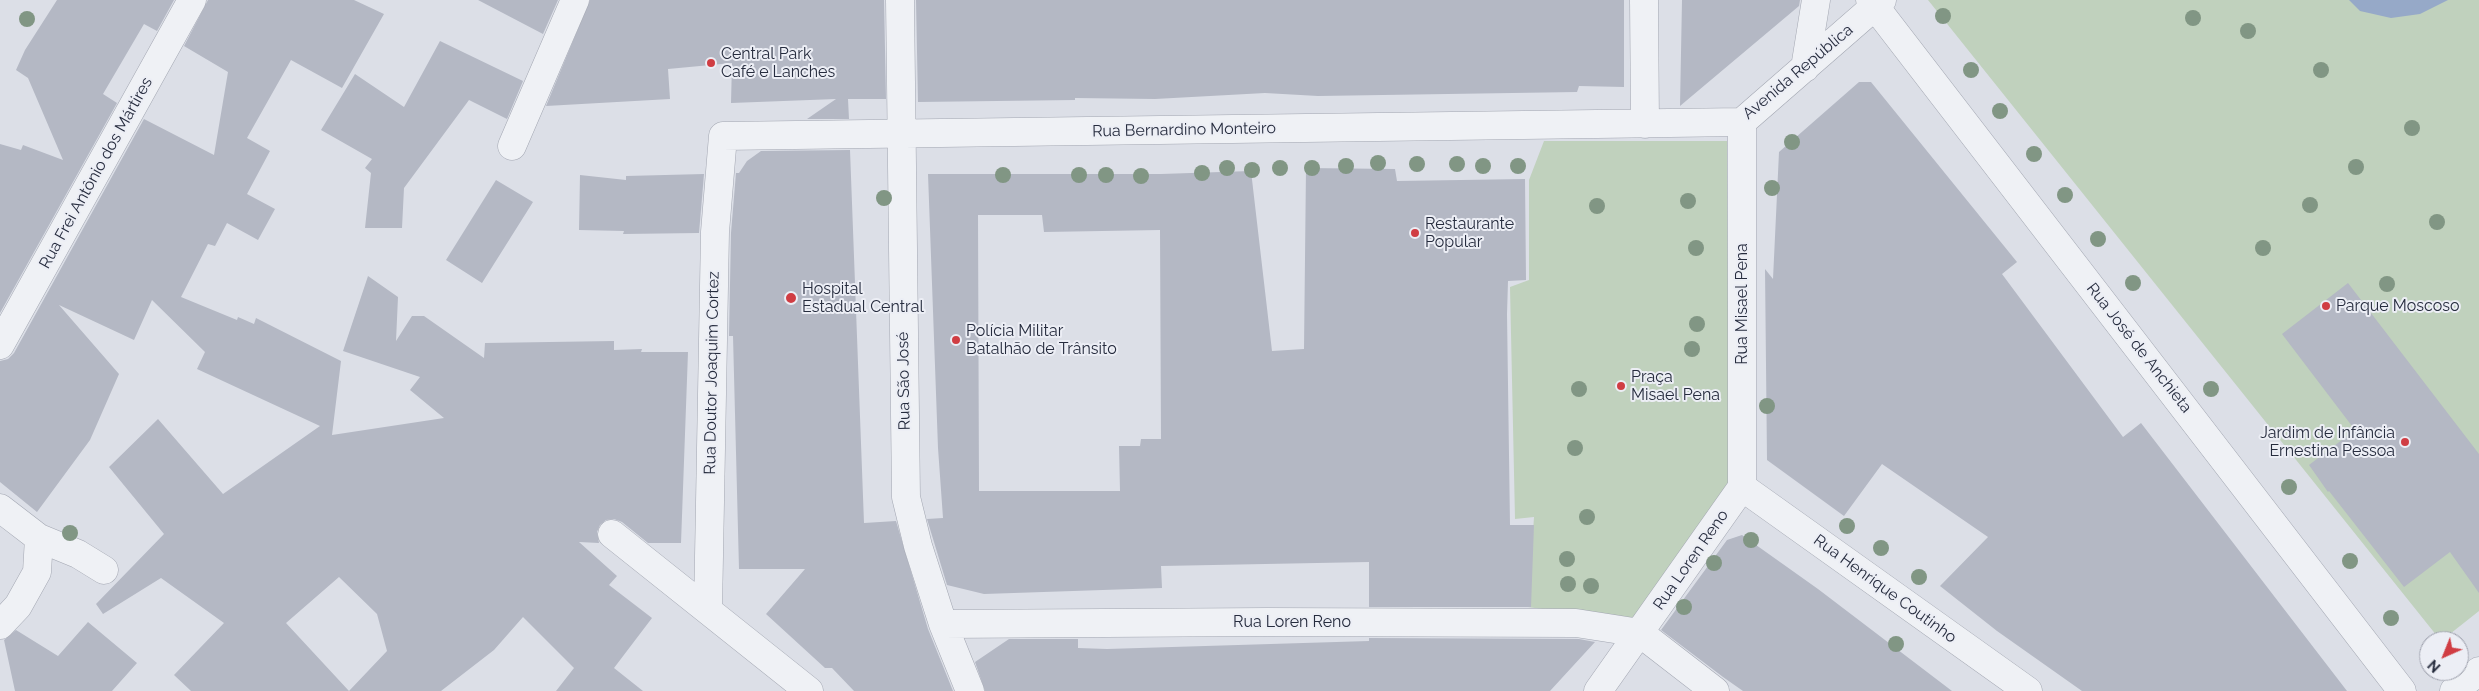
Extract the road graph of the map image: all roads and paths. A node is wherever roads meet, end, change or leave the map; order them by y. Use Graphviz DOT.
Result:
graph roads {
  1 [pos="192,0"];
  2 [pos="575,0"];
  3 [pos="900,0"];
  4 [pos="1644,0"];
  5 [pos="1816,0"];
  6 [pos="1876,2"];
  7 [pos="1805,68"];
  8 [pos="1742,122"];
  9 [pos="1645,124"];
  10 [pos="901,133"];
  11 [pos="724,136"];
  12 [pos="512,146"];
  13 [pos="0,345"];
  14 [pos="1742,487"];
  15 [pos="0,508"];
  16 [pos="612,534"];
  17 [pos="39,538"];
  18 [pos="104,570"];
  19 [pos="708,610"];
  20 [pos="943,624"];
  21 [pos="0,625"];
  22 [pos="1640,633"];
  23 [pos="2479,671"];
  24 [pos="809,691"];
  25 [pos="970,691"];
  26 [pos="1598,691"];
  27 [pos="1716,691"];
  28 [pos="2028,691"];
  29 [pos="2402,691"];
  30 [pos="2454,691"];
  1 -- 13 [label="street, Rua Frei Antônio dos Mártires"];
  2 -- 12 [label="street"];
  3 -- 10 [label="street, Rua São José"];
  4 -- 9 [label="street"];
  5 -- 7 [label="street"];
  6 -- 7 [label="street, Avenida República"];
  6 -- 29 [label="street, Rua José de Anchieta"];
  7 -- 8 [label="street, Avenida República"];
  8 -- 9 [label="street, Avenida República"];
  8 -- 14 [label="street, Rua Misael Pena"];
  9 -- 10 [label="street, Rua Bernardino Monteiro"];
  10 -- 11 [label="street, Rua Bernardino Monteiro"];
  10 -- 20 [label="street, Rua São José"];
  11 -- 19 [label="street, Rua Doutor Joaquim Cortez"];
  14 -- 22 [label="street, Rua Loren Reno"];
  14 -- 28 [label="street, Rua Henrique Coutinho"];
  15 -- 17 [label="street"];
  16 -- 19 [label="street"];
  17 -- 18 [label="street"];
  17 -- 21 [label="street"];
  19 -- 24 [label="street"];
  20 -- 22 [label="street, Rua Loren Reno"];
  20 -- 25 [label="street, Rua São José"];
  22 -- 26 [label="street, Rua Loren Reno"];
  22 -- 27 [label="street"];
  23 -- 30 [label="street"];
}
